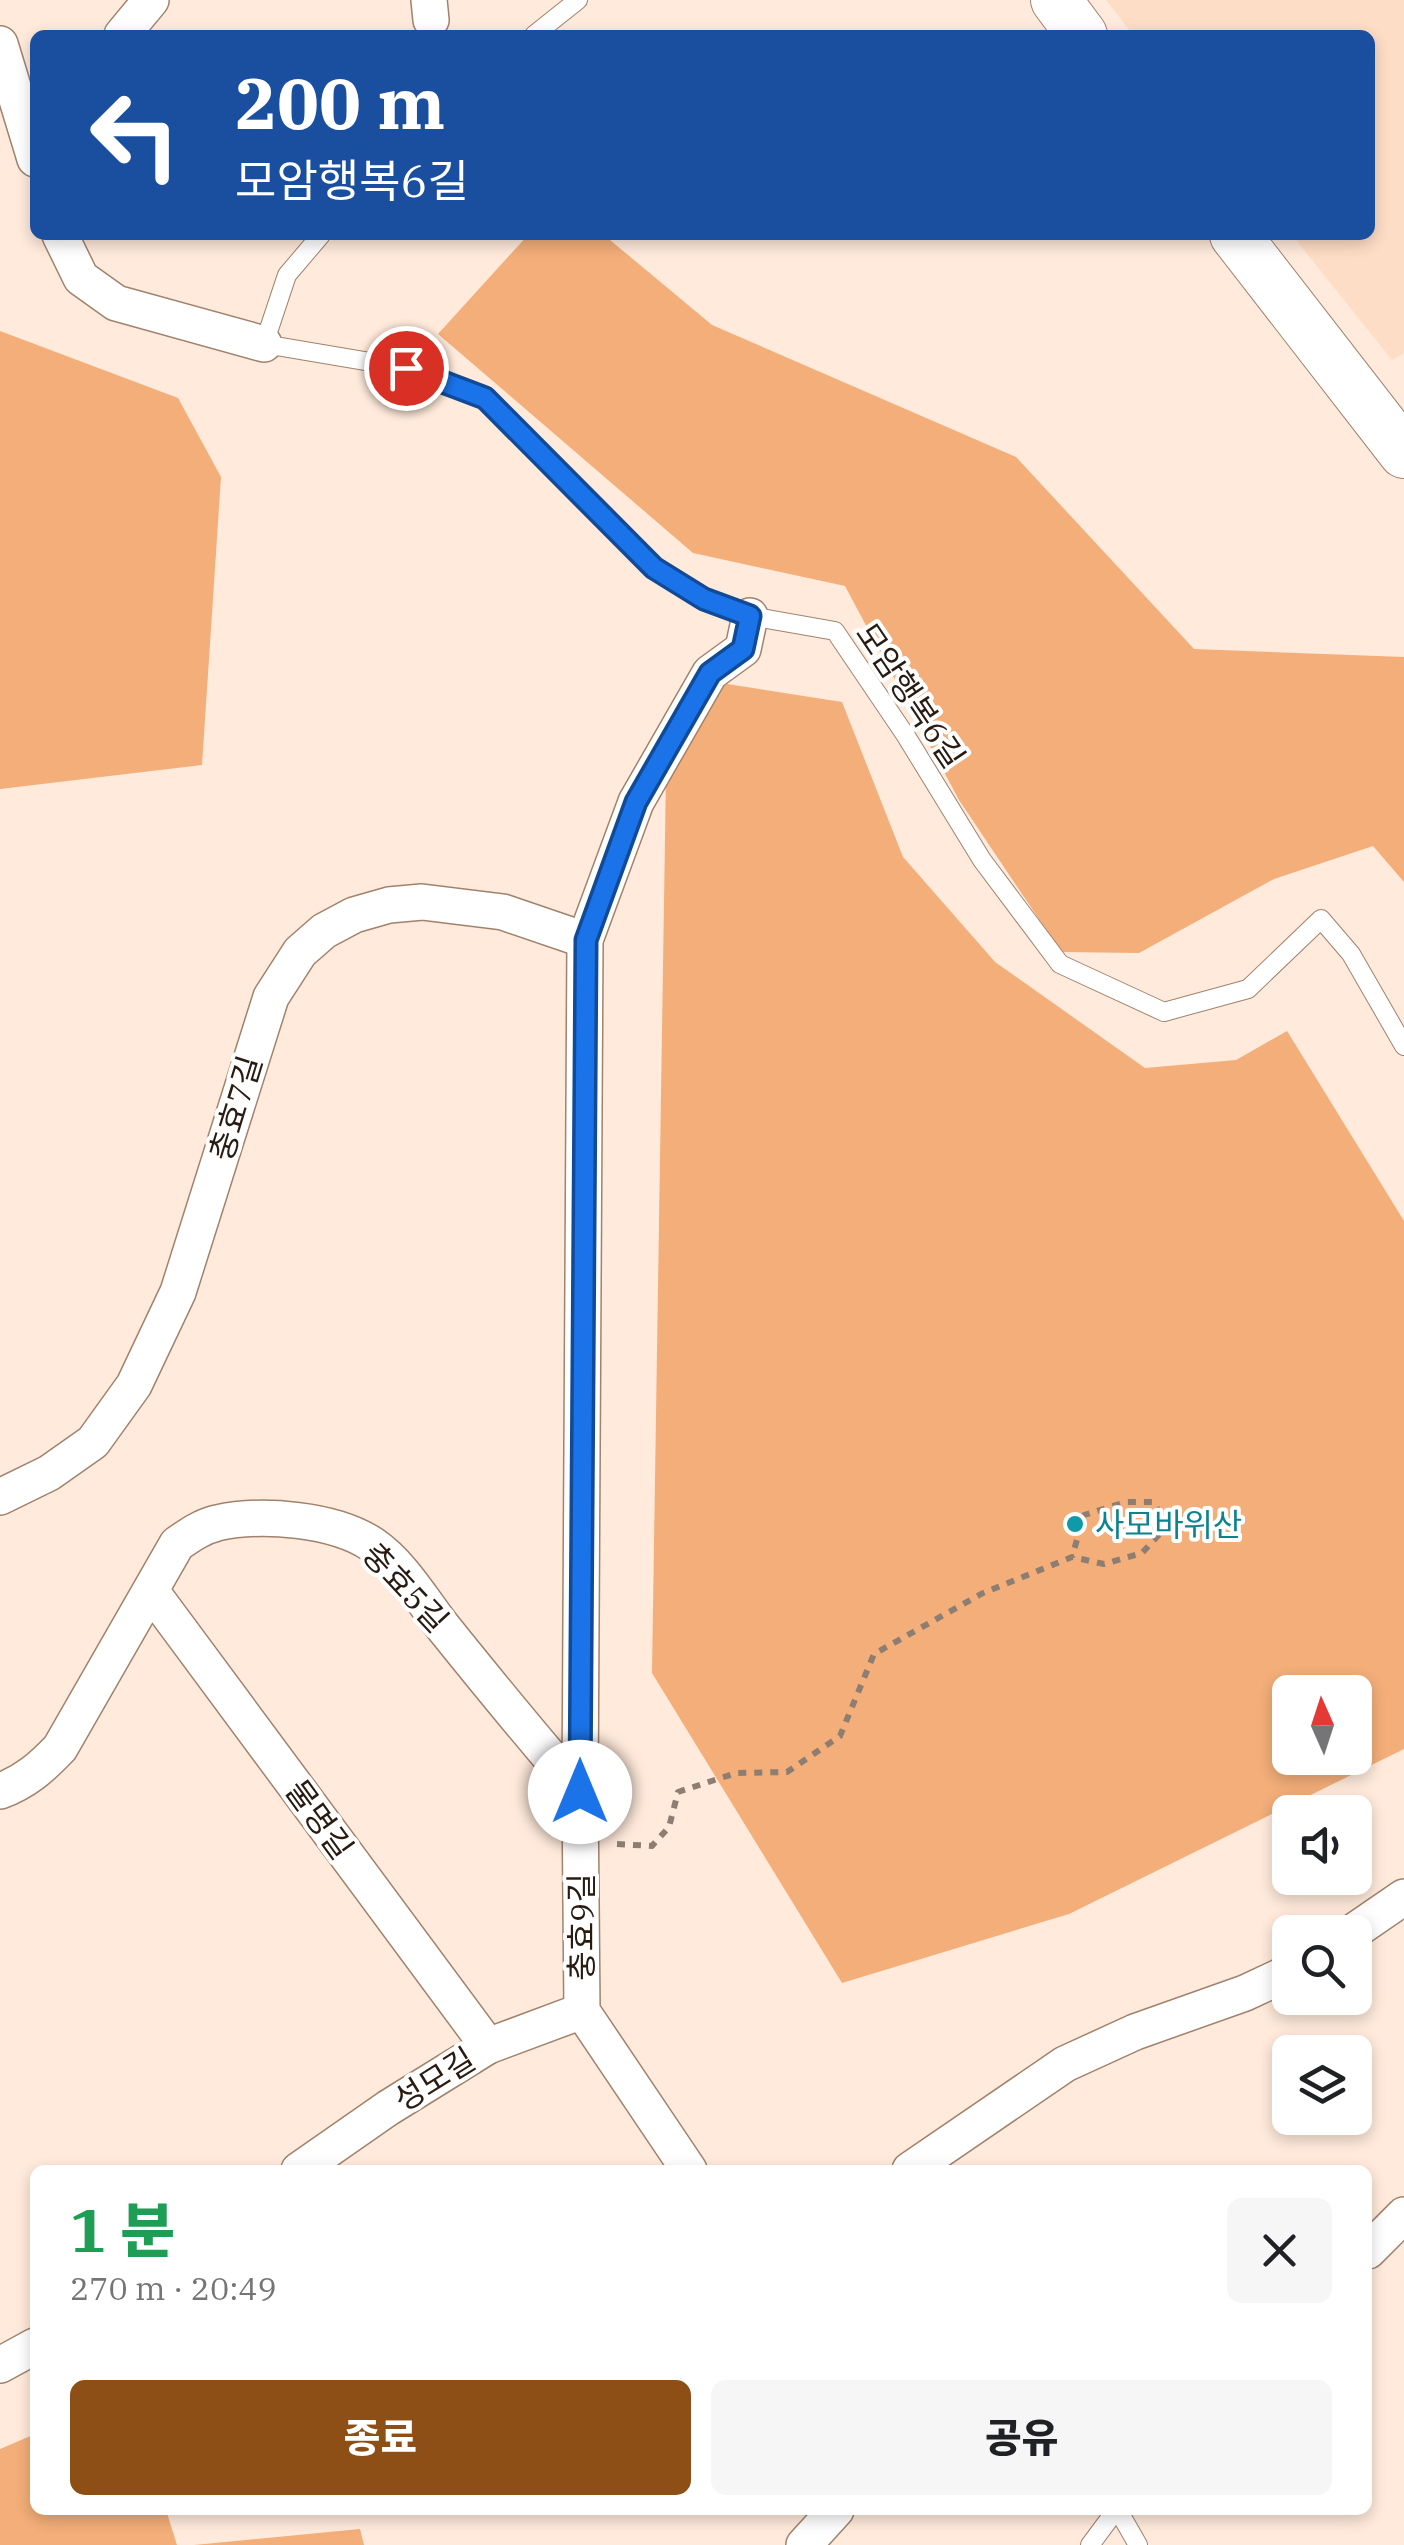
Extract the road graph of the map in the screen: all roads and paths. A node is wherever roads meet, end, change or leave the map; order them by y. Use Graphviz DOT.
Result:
graph roads {
  1 [pos="151,0"];
  2 [pos="578,0"];
  3 [pos="1056,0"];
  4 [pos="126,30"];
  5 [pos="540,30"];
  6 [pos="1078,30"];
  7 [pos="0,44"];
  8 [pos="30,143"];
  9 [pos="63,240"];
  10 [pos="317,240"];
  11 [pos="1239,240"];
  12 [pos="264,344"];
  13 [pos="1401,445"];
  14 [pos="750,616"];
  15 [pos="586,940"];
  16 [pos="1404,1046"];
  17 [pos="0,1496"];
  18 [pos="1072,1557"];
  19 [pos="152,1591"];
  20 [pos="0,1792"];
  21 [pos="580,1809"];
  22 [pos="1404,1897"];
  23 [pos="1372,1919"];
  24 [pos="1272,1980"];
  25 [pos="582,2011"];
  26 [pos="488,2046"];
  27 [pos="306,2165"];
  28 [pos="687,2165"];
  29 [pos="917,2165"];
  30 [pos="1404,2214"];
  31 [pos="1372,2247"];
  32 [pos="30,2349"];
  33 [pos="0,2365"];
  34 [pos="831,2515"];
  35 [pos="1113,2515"];
  36 [pos="1120,2515"];
  37 [pos="804,2545"];
  38 [pos="1090,2545"];
  39 [pos="1138,2545"];
  1 -- 4 [label="street"];
  2 -- 5 [label="lane"];
  3 -- 6 [label="street"];
  7 -- 8 [label="street"];
  9 -- 12 [label="street"];
  10 -- 12 [label="lane"];
  11 -- 13 [label="street"];
  12 -- 14 [label="lane, 모암행복6길"];
  14 -- 15 [label="street, 충효9길"];
  14 -- 16 [label="lane, 모암행복6길"];
  15 -- 17 [label="street, 충효7길"];
  15 -- 21 [label="street, 충효9길"];
  18 -- 18 [label="path"];
  18 -- 21 [label="path"];
  19 -- 20 [label="street, 충효5길"];
  19 -- 21 [label="street, 충효5길"];
  19 -- 26 [label="street, 물명길"];
  21 -- 25 [label="street, 충효9길"];
  22 -- 23 [label="street"];
  24 -- 29 [label="street"];
  25 -- 26 [label="street, 성모길"];
  25 -- 28 [label="street, 충효9길"];
  26 -- 27 [label="street, 성모길"];
  30 -- 31 [label="street"];
  32 -- 33 [label="street"];
  34 -- 37 [label="street"];
  35 -- 38 [label="lane"];
  36 -- 39 [label="lane"];
}
